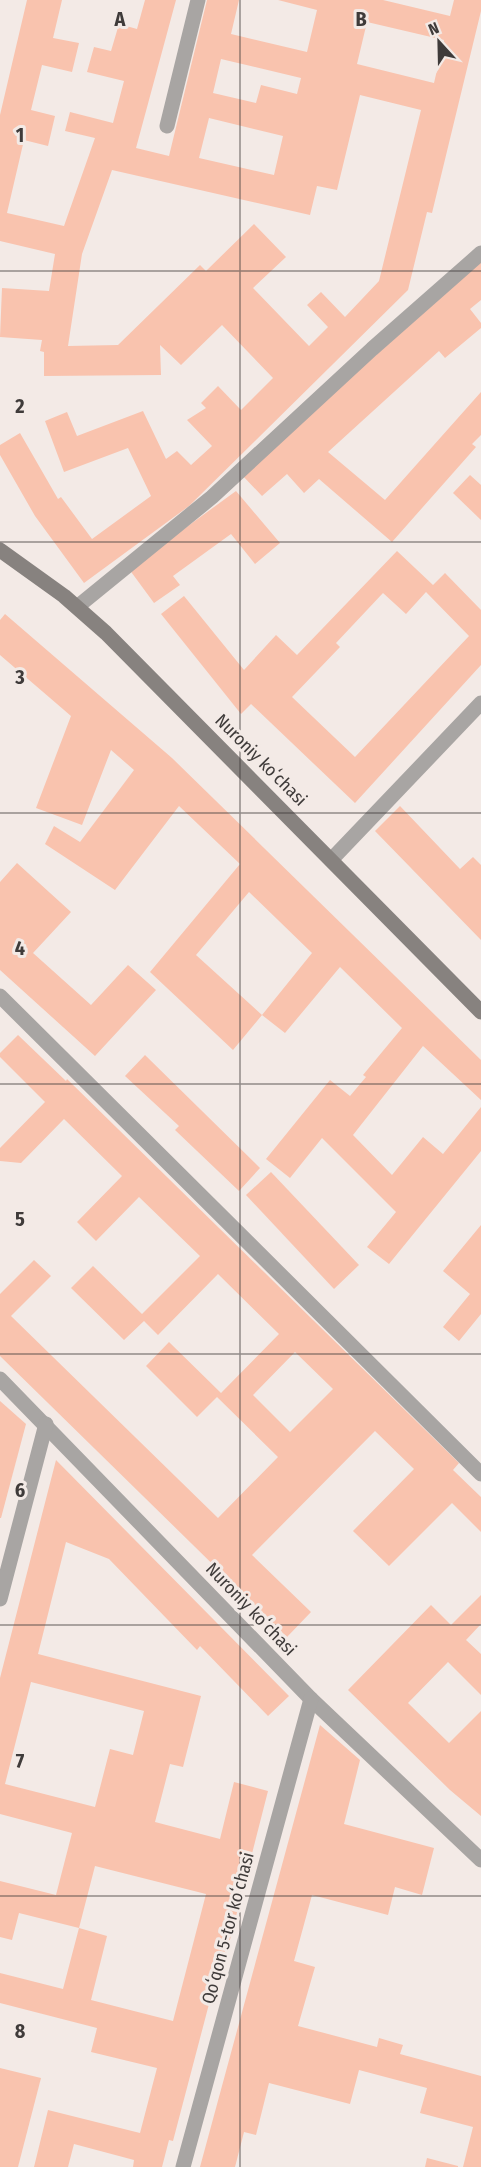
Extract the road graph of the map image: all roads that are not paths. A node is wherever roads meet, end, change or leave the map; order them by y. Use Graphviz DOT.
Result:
graph roads {
  1 [pos="198,0"];
  2 [pos="167,126"];
  3 [pos="481,253"];
  4 [pos="2,556"];
  5 [pos="77,607"];
  6 [pos="481,704"];
  7 [pos="332,859"];
  8 [pos="0,996"];
  9 [pos="481,1012"];
  10 [pos="0,1379"];
  11 [pos="46,1424"];
  12 [pos="481,1474"];
  13 [pos="0,1599"];
  14 [pos="311,1700"];
  15 [pos="481,1860"];
  16 [pos="183,2167"];
  1 -- 2 [label="street"];
  3 -- 5 [label="street"];
  4 -- 5 [label="street, Nuroniy koʻchasi"];
  5 -- 7 [label="street, Nuroniy koʻchasi"];
  6 -- 7 [label="street"];
  7 -- 9 [label="street, Nuroniy koʻchasi"];
  8 -- 12 [label="street"];
  10 -- 11 [label="street, Nuroniy koʻchasi"];
  11 -- 13 [label="street"];
  11 -- 14 [label="street, Nuroniy koʻchasi"];
  14 -- 15 [label="street, Nuroniy koʻchasi"];
  14 -- 16 [label="street, Qoʻqon 5-tor koʻchasi"];
}
